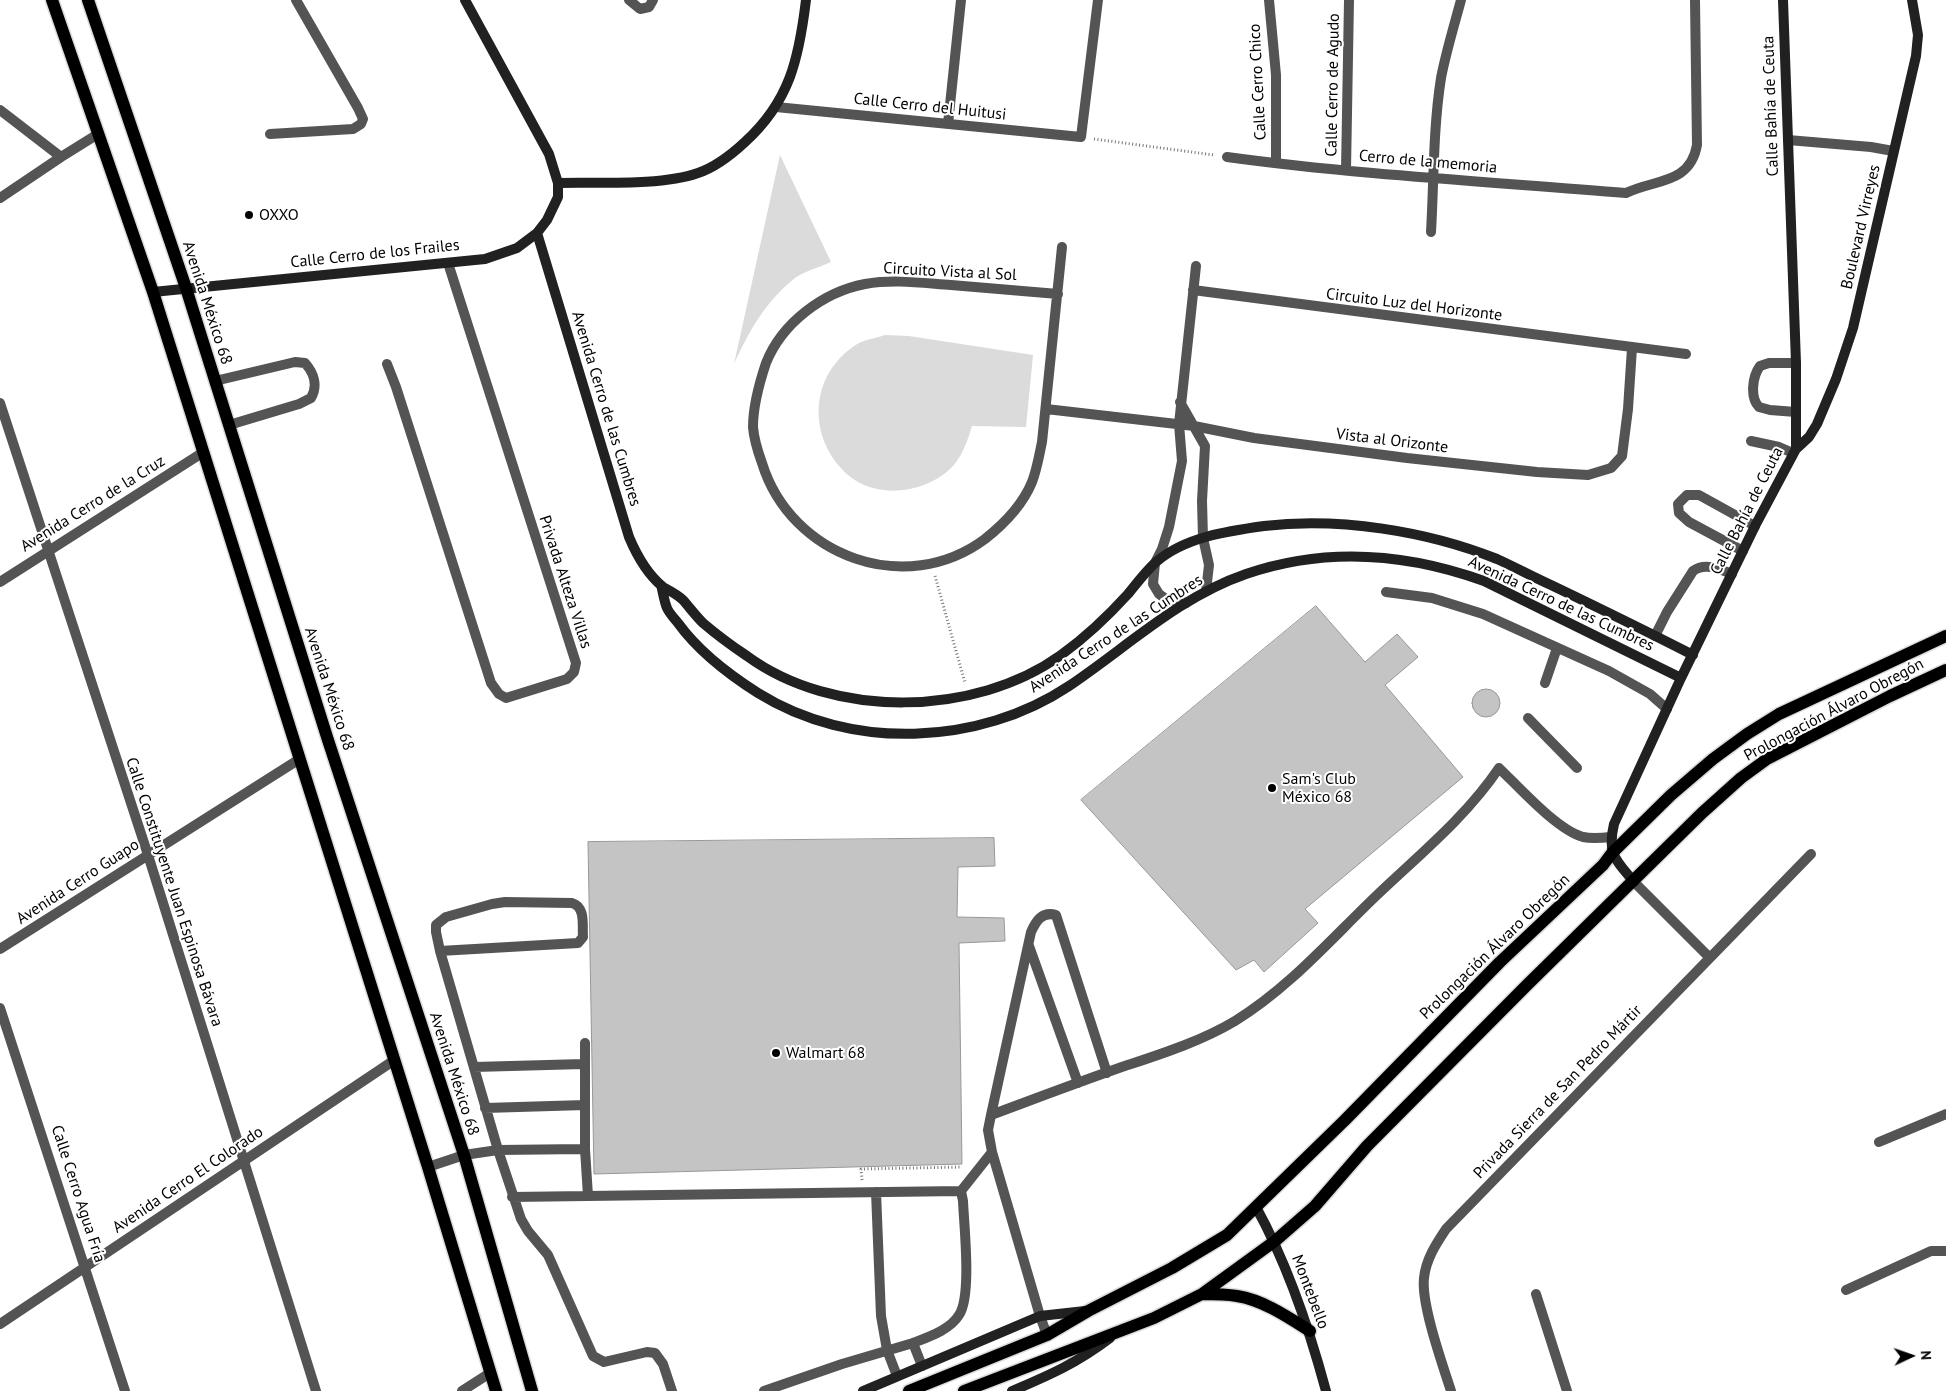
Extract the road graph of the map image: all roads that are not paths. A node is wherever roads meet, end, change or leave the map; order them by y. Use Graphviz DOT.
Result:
graph roads {
  1 [pos="52,0"];
  2 [pos="88,0"];
  3 [pos="296,0"];
  4 [pos="465,0"];
  5 [pos="630,0"];
  6 [pos="654,0"];
  7 [pos="806,0"];
  8 [pos="961,0"];
  9 [pos="1098,0"];
  10 [pos="1269,0"];
  11 [pos="1350,0"];
  12 [pos="1461,0"];
  13 [pos="1695,0"];
  14 [pos="1783,0"];
  15 [pos="1912,0"];
  16 [pos="776,107"];
  17 [pos="0,110"];
  18 [pos="948,124"];
  19 [pos="98,134"];
  20 [pos="270,134"];
  21 [pos="1788,140"];
  22 [pos="1893,151"];
  23 [pos="61,157"];
  24 [pos="1227,157"];
  25 [pos="1276,163"];
  26 [pos="1346,170"];
  27 [pos="1434,178"];
  28 [pos="558,183"];
  29 [pos="0,198"];
  30 [pos="1431,232"];
  31 [pos="538,233"];
  32 [pos="1062,247"];
  33 [pos="448,263"];
  34 [pos="1196,266"];
  35 [pos="186,288"];
  36 [pos="1193,290"];
  37 [pos="153,292"];
  38 [pos="1058,294"];
  39 [pos="1632,348"];
  40 [pos="1686,354"];
  41 [pos="1796,363"];
  42 [pos="387,364"];
  43 [pos="215,381"];
  44 [pos="0,402"];
  45 [pos="1180,402"];
  46 [pos="1046,409"];
  47 [pos="1796,412"];
  48 [pos="1178,424"];
  49 [pos="229,425"];
  50 [pos="1194,426"];
  51 [pos="1751,441"];
  52 [pos="1795,451"];
  53 [pos="202,453"];
  54 [pos="1755,526"];
  55 [pos="1203,538"];
  56 [pos="47,551"];
  57 [pos="1743,551"];
  58 [pos="1155,563"];
  59 [pos="1732,574"];
  60 [pos="0,582"];
  61 [pos="661,585"];
  62 [pos="1206,591"];
  63 [pos="1386,592"];
  64 [pos="1186,603"];
  65 [pos="1656,636"];
  66 [pos="1946,636"];
  67 [pos="1557,648"];
  68 [pos="1693,655"];
  69 [pos="1946,670"];
  70 [pos="1681,678"];
  71 [pos="1545,683"];
  72 [pos="1667,709"];
  73 [pos="1528,718"];
  74 [pos="298,760"];
  75 [pos="1577,768"];
  76 [pos="1611,837"];
  77 [pos="148,854"];
  78 [pos="1612,854"];
  79 [pos="1811,854"];
  80 [pos="1634,882"];
  81 [pos="1029,945"];
  82 [pos="0,950"];
  83 [pos="440,950"];
  84 [pos="1710,957"];
  85 [pos="0,1008"];
  86 [pos="585,1043"];
  87 [pos="393,1061"];
  88 [pos="584,1064"];
  89 [pos="474,1067"];
  90 [pos="1107,1073"];
  91 [pos="1078,1083"];
  92 [pos="585,1105"];
  93 [pos="486,1108"];
  94 [pos="1946,1114"];
  95 [pos="991,1115"];
  96 [pos="1879,1142"];
  97 [pos="498,1150"];
  98 [pos="585,1150"];
  99 [pos="992,1152"];
  100 [pos="464,1155"];
  101 [pos="244,1161"];
  102 [pos="428,1167"];
  103 [pos="961,1191"];
  104 [pos="876,1192"];
  105 [pos="588,1196"];
  106 [pos="512,1197"];
  107 [pos="1256,1207"];
  108 [pos="1275,1241"];
  109 [pos="1946,1251"];
  110 [pos="86,1266"];
  111 [pos="1846,1290"];
  112 [pos="1202,1294"];
  113 [pos="1536,1294"];
  114 [pos="1088,1311"];
  115 [pos="1040,1316"];
  116 [pos="0,1324"];
  117 [pos="1310,1331"];
  118 [pos="1115,1334"];
  119 [pos="1047,1335"];
  120 [pos="913,1343"];
  121 [pos="886,1350"];
  122 [pos="922,1366"];
  123 [pos="490,1373"];
  124 [pos="897,1376"];
  125 [pos="125,1391"];
  126 [pos="316,1391"];
  127 [pos="462,1391"];
  128 [pos="496,1391"];
  129 [pos="532,1391"];
  130 [pos="672,1391"];
  131 [pos="764,1391"];
  132 [pos="863,1391"];
  133 [pos="909,1391"];
  134 [pos="964,1391"];
  135 [pos="1012,1391"];
  136 [pos="1326,1391"];
  137 [pos="1451,1391"];
  138 [pos="1567,1391"];
  1 -- 19 [label="main road"];
  2 -- 35 [label="main road, Avenida México 68"];
  3 -- 20 [label="street"];
  4 -- 28 [label="street"];
  5 -- 6 [label="street"];
  7 -- 16 [label="street"];
  8 -- 18 [label="street"];
  9 -- 18 [label="street, Calle Cerro del Huitusi"];
  10 -- 25 [label="street, Calle Cerro Chico"];
  11 -- 26 [label="street, Calle Cerro de Agudo"];
  12 -- 27 [label="street"];
  13 -- 27 [label="street, Cerro de la memoria"];
  14 -- 21 [label="street, Calle Bahía de Ceuta"];
  15 -- 22 [label="street, Boulevard Virreyes"];
  16 -- 18 [label="street, Calle Cerro del Huitusi"];
  16 -- 28 [label="street"];
  17 -- 23 [label="street"];
  19 -- 23 [label="street"];
  19 -- 37 [label="main road"];
  21 -- 22 [label="street"];
  21 -- 41 [label="street, Calle Bahía de Ceuta"];
  22 -- 52 [label="street, Boulevard Virreyes"];
  23 -- 29 [label="street"];
  24 -- 25 [label="street, Cerro de la memoria"];
  25 -- 26 [label="street, Cerro de la memoria"];
  26 -- 27 [label="street, Cerro de la memoria"];
  27 -- 30 [label="street"];
  28 -- 31 [label="street, Calle Cerro de los Frailes"];
  31 -- 33 [label="street, Calle Cerro de los Frailes"];
  31 -- 61 [label="street, Avenida Cerro de las Cumbres"];
  32 -- 38 [label="street"];
  33 -- 35 [label="street, Calle Cerro de los Frailes"];
  33 -- 42 [label="street, Privada Alteza Villas"];
  34 -- 36 [label="street"];
  35 -- 37 [label="street, Calle Cerro de los Frailes"];
  35 -- 43 [label="main road, Avenida México 68"];
  36 -- 39 [label="street, Circuito Luz del Horizonte"];
  36 -- 45 [label="street"];
  37 -- 53 [label="main road"];
  38 -- 46 [label="street, Circuito Vista al Sol"];
  38 -- 46 [label="street, Circuito Vista al Sol"];
  39 -- 40 [label="street, Circuito Luz del Horizonte"];
  39 -- 50 [label="street, Vista al Orizonte"];
  41 -- 47 [label="street, Calle Bahía de Ceuta"];
  41 -- 47 [label="street"];
  43 -- 49 [label="main road, Avenida México 68"];
  43 -- 49 [label="street"];
  44 -- 56 [label="street, Calle Constituyente Juan Espinosa Bávara"];
  45 -- 48 [label="street"];
  45 -- 50 [label="street"];
  46 -- 48 [label="street, Vista al Orizonte"];
  47 -- 52 [label="street, Calle Bahía de Ceuta"];
  48 -- 50 [label="street, Vista al Orizonte"];
  48 -- 58 [label="street"];
  49 -- 100 [label="main road, Avenida México 68"];
  50 -- 55 [label="street"];
  51 -- 52 [label="street"];
  52 -- 54 [label="street, Calle Bahía de Ceuta"];
  53 -- 56 [label="street, Avenida Cerro de la Cruz"];
  53 -- 74 [label="main road"];
  54 -- 57 [label="street, Calle Bahía de Ceuta"];
  54 -- 57 [label="street"];
  55 -- 58 [label="street, Avenida Cerro de las Cumbres"];
  55 -- 62 [label="street"];
  55 -- 65 [label="street, Avenida Cerro de las Cumbres"];
  56 -- 60 [label="street, Avenida Cerro de la Cruz"];
  56 -- 77 [label="street, Calle Constituyente Juan Espinosa Bávara"];
  57 -- 59 [label="street, Calle Bahía de Ceuta"];
  58 -- 61 [label="street, Avenida Cerro de las Cumbres"];
  58 -- 64 [label="street"];
  59 -- 65 [label="street"];
  59 -- 68 [label="street, Calle Bahía de Ceuta"];
  61 -- 64 [label="street, Avenida Cerro de las Cumbres"];
  62 -- 64 [label="street, Avenida Cerro de las Cumbres"];
  62 -- 70 [label="street, Avenida Cerro de las Cumbres"];
  63 -- 67 [label="street"];
  65 -- 68 [label="street, Avenida Cerro de las Cumbres"];
  66 -- 78 [label="main road, Prolongación Álvaro Obregón"];
  67 -- 71 [label="street"];
  67 -- 72 [label="street"];
  68 -- 70 [label="street, Calle Bahía de Ceuta"];
  69 -- 80 [label="main road, Prolongación Álvaro Obregón"];
  70 -- 72 [label="street, Calle Bahía de Ceuta"];
  72 -- 76 [label="street, Calle Bahía de Ceuta"];
  73 -- 75 [label="street"];
  74 -- 77 [label="street, Avenida Cerro Guapo"];
  74 -- 87 [label="main road"];
  76 -- 78 [label="street, Calle Bahía de Ceuta"];
  76 -- 90 [label="street"];
  77 -- 82 [label="street, Avenida Cerro Guapo"];
  77 -- 101 [label="street, Calle Constituyente Juan Espinosa Bávara"];
  78 -- 80 [label="street"];
  78 -- 107 [label="main road, Prolongación Álvaro Obregón"];
  79 -- 84 [label="street, Privada Sierra de San Pedro Mártir"];
  80 -- 84 [label="street"];
  80 -- 108 [label="main road, Prolongación Álvaro Obregón"];
  81 -- 90 [label="street"];
  81 -- 91 [label="street"];
  81 -- 95 [label="street"];
  83 -- 83 [label="street"];
  83 -- 89 [label="street"];
  84 -- 137 [label="street, Privada Sierra de San Pedro Mártir"];
  85 -- 110 [label="street, Calle Cerro Agua Fría"];
  86 -- 88 [label="street"];
  87 -- 101 [label="street, Avenida Cerro El Colorado"];
  87 -- 102 [label="main road"];
  88 -- 89 [label="street"];
  88 -- 92 [label="street"];
  89 -- 93 [label="street"];
  90 -- 91 [label="street"];
  91 -- 95 [label="street"];
  92 -- 93 [label="street"];
  92 -- 98 [label="street"];
  93 -- 97 [label="street"];
  94 -- 96 [label="street"];
  95 -- 99 [label="street"];
  97 -- 98 [label="street"];
  97 -- 100 [label="street"];
  97 -- 106 [label="street"];
  98 -- 105 [label="street"];
  99 -- 103 [label="street"];
  99 -- 115 [label="street"];
  100 -- 102 [label="street"];
  100 -- 129 [label="main road, Avenida México 68"];
  101 -- 110 [label="street, Avenida Cerro El Colorado"];
  101 -- 126 [label="street, Calle Constituyente Juan Espinosa Bávara"];
  102 -- 123 [label="main road"];
  103 -- 104 [label="street"];
  103 -- 120 [label="street"];
  104 -- 105 [label="street"];
  104 -- 121 [label="street"];
  105 -- 106 [label="street"];
  106 -- 130 [label="street"];
  107 -- 108 [label="street, Montebello"];
  107 -- 114 [label="main road, Prolongación Álvaro Obregón"];
  108 -- 112 [label="main road, Prolongación Álvaro Obregón"];
  108 -- 117 [label="street, Montebello"];
  109 -- 111 [label="street"];
  110 -- 116 [label="street, Avenida Cerro El Colorado"];
  110 -- 125 [label="street, Calle Cerro Agua Fría"];
  112 -- 117 [label="main road"];
  112 -- 118 [label="main road, Prolongación Álvaro Obregón"];
  113 -- 138 [label="street"];
  114 -- 115 [label="street, Prolongación Álvaro Obregón"];
  114 -- 119 [label="main road, Prolongación Álvaro Obregón"];
  115 -- 119 [label="street"];
  115 -- 122 [label="street, Prolongación Álvaro Obregón"];
  117 -- 136 [label="street, Montebello"];
  118 -- 134 [label="main road, Prolongación Álvaro Obregón"];
  118 -- 135 [label="street, Prolongación Álvaro Obregón"];
  119 -- 133 [label="main road, Prolongación Álvaro Obregón"];
  120 -- 121 [label="street"];
  120 -- 122 [label="street"];
  121 -- 124 [label="street"];
  121 -- 131 [label="street"];
  122 -- 124 [label="street, Prolongación Álvaro Obregón"];
  123 -- 127 [label="street"];
  123 -- 128 [label="main road"];
  124 -- 132 [label="street, Prolongación Álvaro Obregón"];
}
